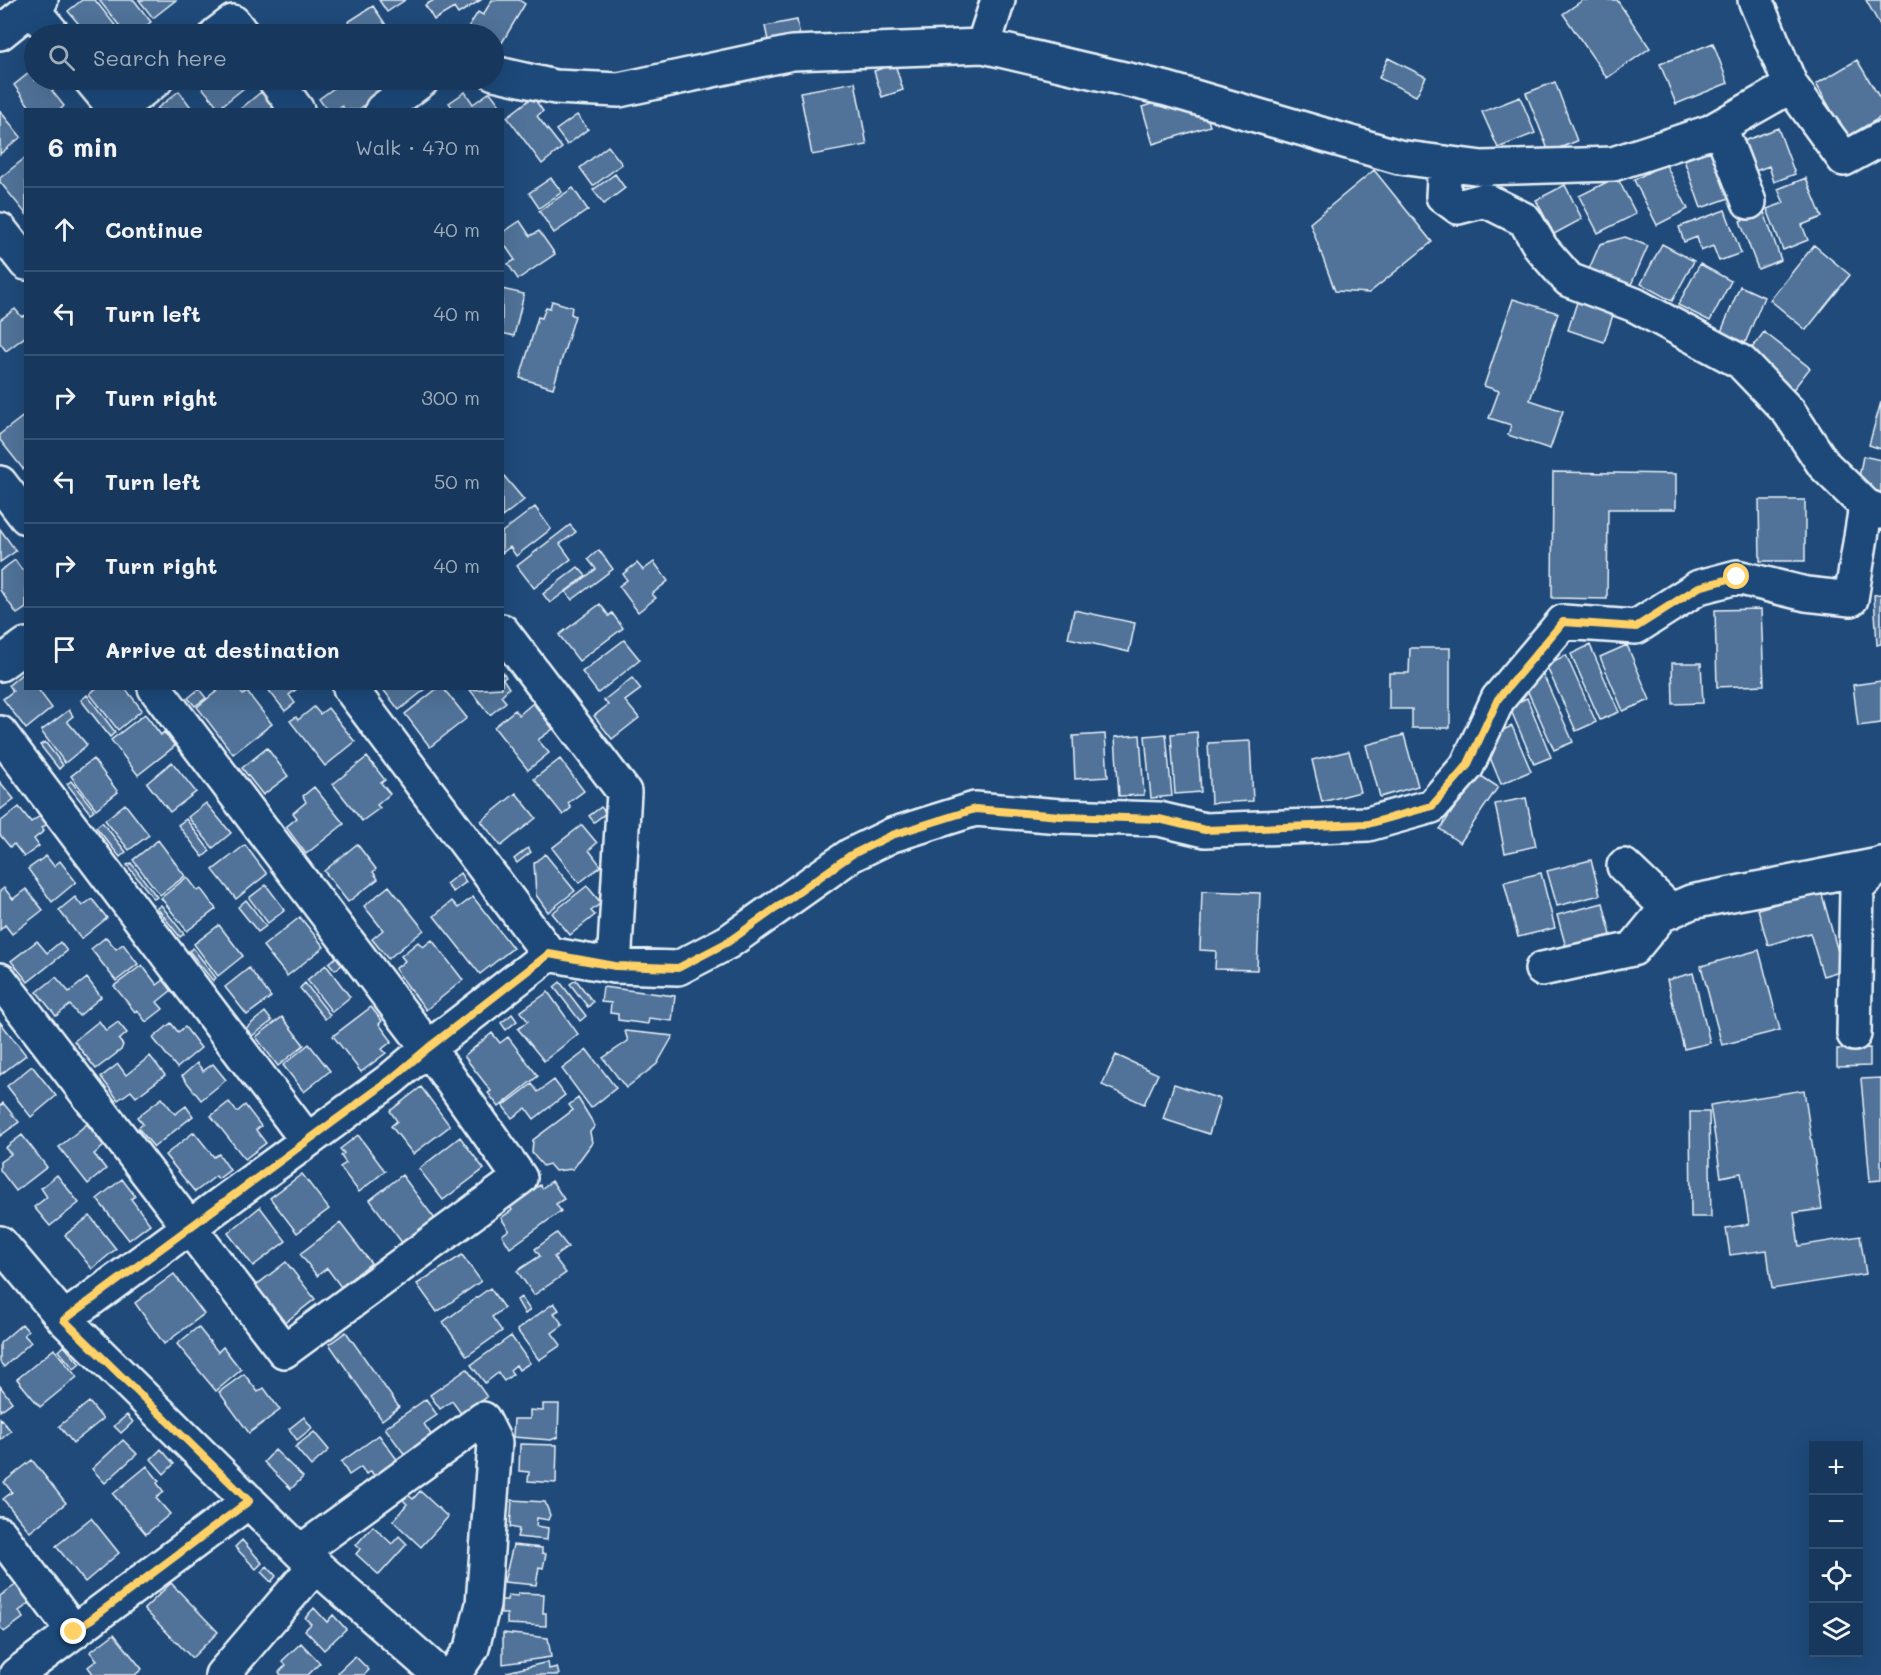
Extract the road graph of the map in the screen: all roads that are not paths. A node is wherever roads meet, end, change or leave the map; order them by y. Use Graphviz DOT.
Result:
graph roads {
  1 [pos="998,0"];
  2 [pos="1755,0"];
  3 [pos="36,4"];
  4 [pos="47,24"];
  5 [pos="0,33"];
  6 [pos="983,46"];
  7 [pos="504,75"];
  8 [pos="1791,86"];
  9 [pos="99,90"];
  10 [pos="143,90"];
  11 [pos="282,90"];
  12 [pos="409,90"];
  13 [pos="114,108"];
  14 [pos="119,108"];
  15 [pos="296,108"];
  16 [pos="385,108"];
  17 [pos="1720,127"];
  18 [pos="1881,139"];
  19 [pos="1445,163"];
  20 [pos="1749,202"];
  21 [pos="0,230"];
  22 [pos="24,260"];
  23 [pos="0,483"];
  24 [pos="1874,509"];
  25 [pos="24,514"];
  26 [pos="504,634"];
  27 [pos="24,646"];
  28 [pos="0,664"];
  29 [pos="157,690"];
  30 [pos="351,690"];
  31 [pos="0,733"];
  32 [pos="1880,865"];
  33 [pos="1624,866"];
  34 [pos="1671,911"];
  35 [pos="549,954"];
  36 [pos="615,966"];
  37 [pos="1542,969"];
  38 [pos="0,980"];
  39 [pos="1854,1034"];
  40 [pos="428,1048"];
  41 [pos="307,1140"];
  42 [pos="189,1228"];
  43 [pos="0,1243"];
  44 [pos="64,1320"];
  45 [pos="249,1501"];
  46 [pos="0,1534"];
  47 [pos="308,1559"];
  48 [pos="74,1632"];
  49 [pos="16,1675"];
  50 [pos="222,1675"];
  51 [pos="440,1675"];
  52 [pos="453,1675"];
  1 -- 6 [label="street"];
  2 -- 8 [label="street"];
  3 -- 4 [label="street"];
  3 -- 5 [label="street"];
  6 -- 7 [label="street"];
  6 -- 19 [label="street"];
  8 -- 17 [label="street"];
  8 -- 18 [label="street"];
  9 -- 13 [label="street"];
  10 -- 14 [label="street"];
  11 -- 15 [label="street"];
  12 -- 16 [label="street"];
  17 -- 19 [label="street"];
  17 -- 20 [label="street"];
  19 -- 24 [label="street"];
  21 -- 22 [label="street"];
  23 -- 25 [label="street"];
  24 -- 36 [label="street"];
  26 -- 36 [label="street"];
  27 -- 28 [label="street"];
  29 -- 40 [label="street"];
  30 -- 35 [label="street"];
  31 -- 41 [label="street"];
  32 -- 34 [label="street"];
  32 -- 39 [label="street"];
  33 -- 34 [label="street"];
  34 -- 37 [label="street"];
  35 -- 36 [label="street"];
  35 -- 40 [label="street"];
  38 -- 42 [label="street"];
  40 -- 41 [label="street"];
  40 -- 42 [label="street"];
  41 -- 42 [label="street"];
  42 -- 44 [label="street"];
  43 -- 44 [label="street"];
  44 -- 45 [label="street"];
  45 -- 47 [label="street"];
  45 -- 48 [label="street"];
  46 -- 48 [label="street"];
  47 -- 50 [label="street"];
  47 -- 51 [label="street"];
  47 -- 52 [label="street"];
  48 -- 49 [label="street"];
}
